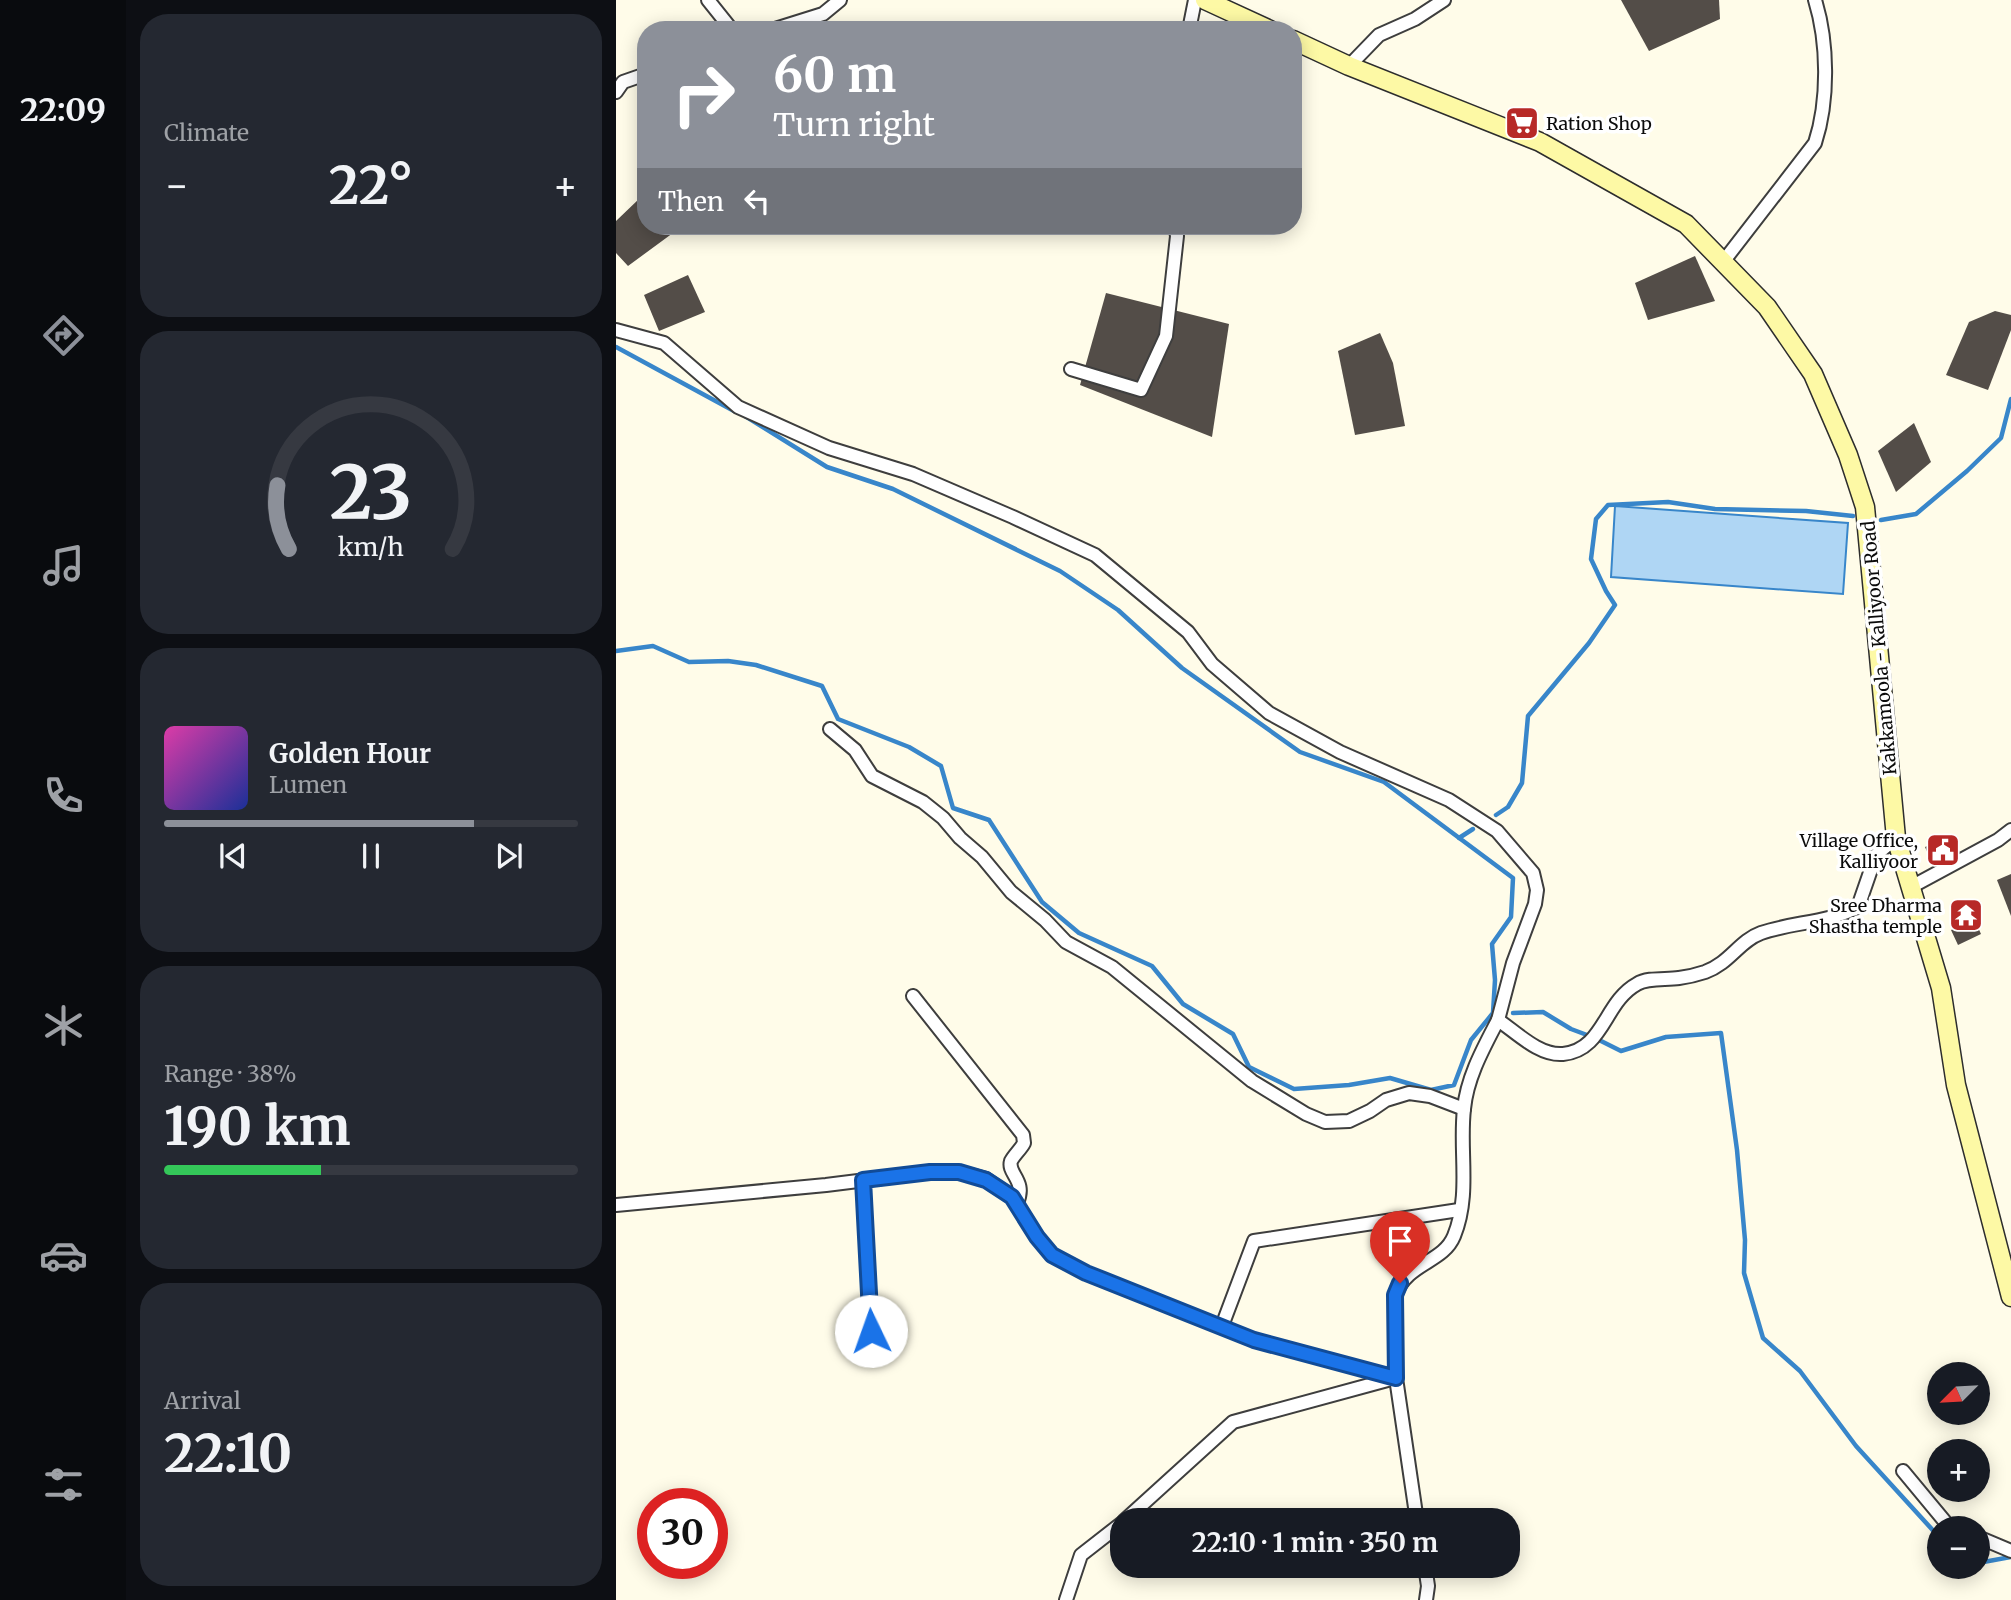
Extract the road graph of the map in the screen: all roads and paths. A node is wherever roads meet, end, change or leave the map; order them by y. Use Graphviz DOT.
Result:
graph roads {
  1 [pos="708,0"];
  2 [pos="840,0"];
  3 [pos="1195,0"];
  4 [pos="1205,0"];
  5 [pos="1444,0"];
  6 [pos="1815,0"];
  7 [pos="725,21"];
  8 [pos="801,21"];
  9 [pos="1191,21"];
  10 [pos="1250,21"];
  11 [pos="1302,44"];
  12 [pos="1349,66"];
  13 [pos="637,77"];
  14 [pos="616,92"];
  15 [pos="1177,235"];
  16 [pos="1723,262"];
  17 [pos="616,330"];
  18 [pos="1071,369"];
  19 [pos="830,729"];
  20 [pos="2011,830"];
  21 [pos="1896,838"];
  22 [pos="1911,887"];
  23 [pos="913,996"];
  24 [pos="1498,1020"];
  25 [pos="1464,1109"];
  26 [pos="863,1180"];
  27 [pos="1017,1203"];
  28 [pos="616,1205"];
  29 [pos="1460,1210"];
  30 [pos="2011,1297"];
  31 [pos="1222,1326"];
  32 [pos="872,1356"];
  33 [pos="1396,1378"];
  34 [pos="1903,1471"];
  35 [pos="1138,1508"];
  36 [pos="1415,1508"];
  37 [pos="1940,1516"];
  38 [pos="1110,1532"];
  39 [pos="1990,1542"];
  40 [pos="2011,1551"];
  41 [pos="1426,1578"];
  42 [pos="1066,1600"];
  43 [pos="1426,1600"];
  1 -- 7 [label="street"];
  2 -- 8 [label="street"];
  3 -- 9 [label="street"];
  4 -- 10 [label="main road"];
  5 -- 12 [label="street"];
  6 -- 16 [label="street"];
  11 -- 12 [label="main road, Kakkamoola - Kalliyoor Road"];
  12 -- 16 [label="main road, Kakkamoola - Kalliyoor Road"];
  13 -- 14 [label="street"];
  15 -- 18 [label="street"];
  16 -- 21 [label="main road, Kakkamoola - Kalliyoor Road"];
  17 -- 24 [label="street"];
  19 -- 25 [label="street"];
  20 -- 22 [label="street"];
  21 -- 22 [label="main road, Kakkamoola - Kalliyoor Road"];
  21 -- 24 [label="street"];
  22 -- 30 [label="main road, Kakkamoola - Kalliyoor Road"];
  23 -- 27 [label="street"];
  24 -- 25 [label="street"];
  25 -- 29 [label="street"];
  26 -- 27 [label="street"];
  26 -- 28 [label="street"];
  26 -- 32 [label="street"];
  27 -- 31 [label="street"];
  29 -- 31 [label="street"];
  29 -- 33 [label="street"];
  31 -- 33 [label="street"];
  33 -- 35 [label="street"];
  33 -- 36 [label="street"];
  34 -- 37 [label="street"];
  38 -- 42 [label="street"];
  39 -- 40 [label="street"];
  41 -- 43 [label="street"];
}
